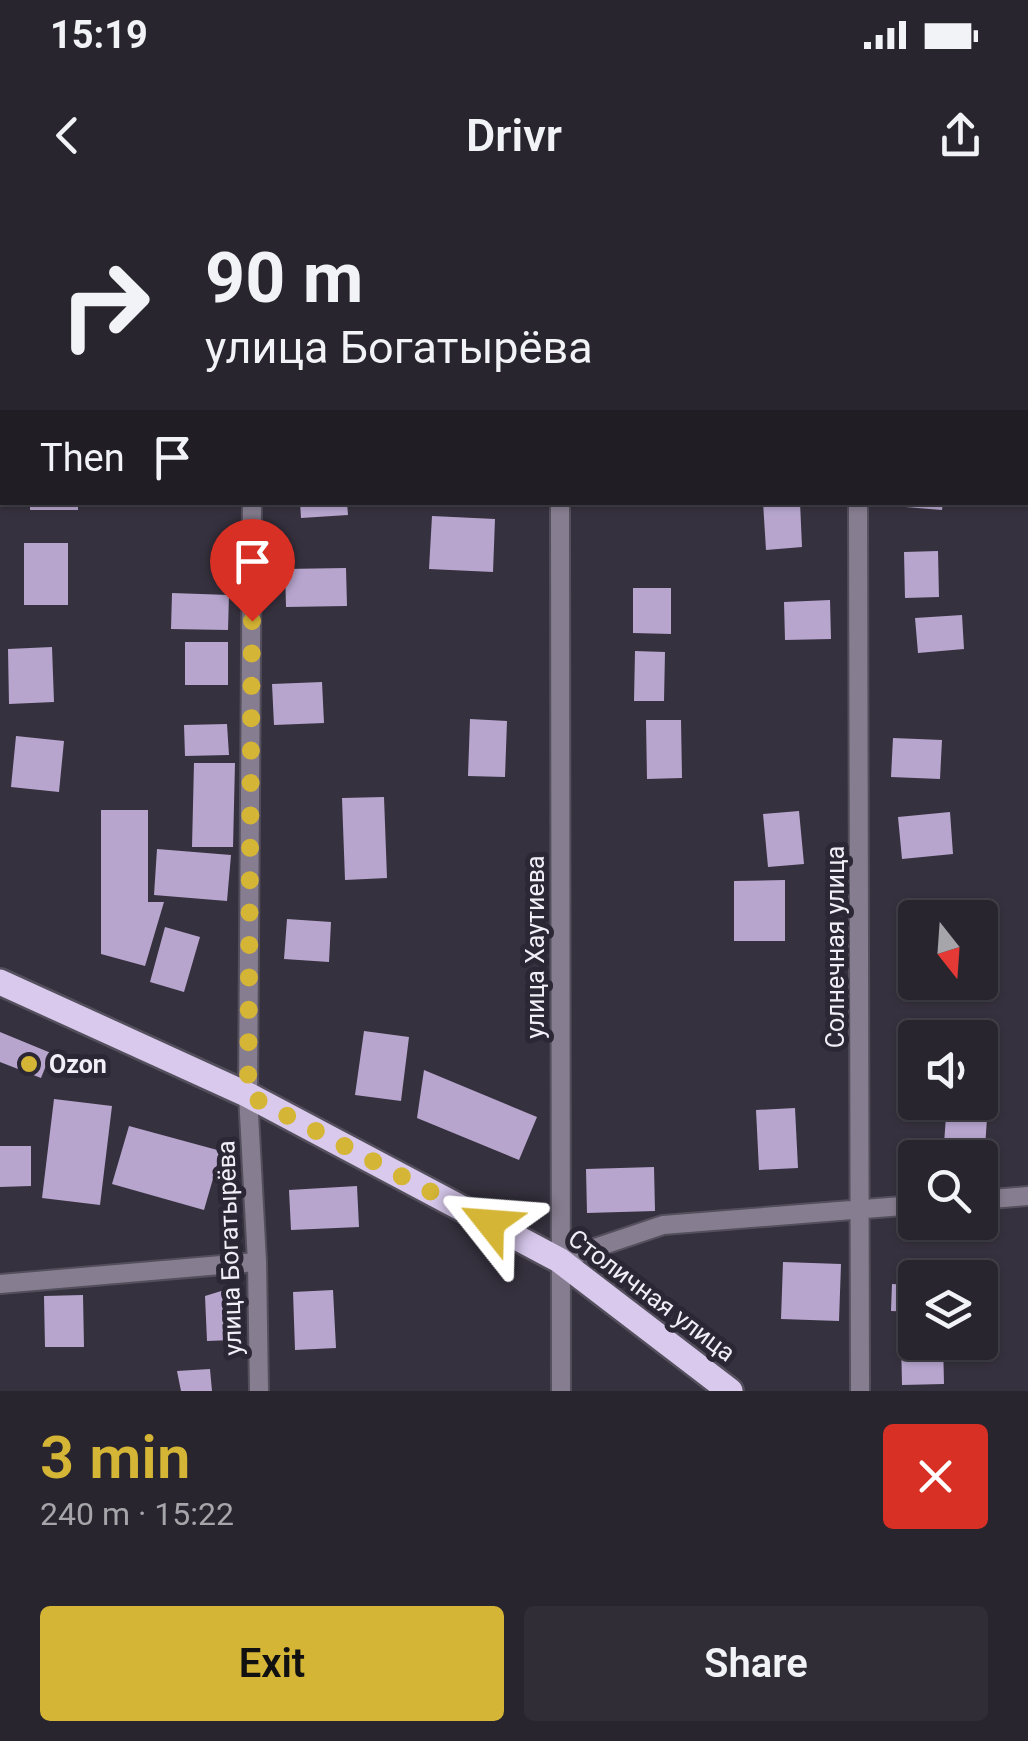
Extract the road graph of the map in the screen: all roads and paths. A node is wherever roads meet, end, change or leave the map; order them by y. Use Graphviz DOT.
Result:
graph roads {
  1 [pos="252,505"];
  2 [pos="560,505"];
  3 [pos="858,505"];
  4 [pos="0,982"];
  5 [pos="248,1095"];
  6 [pos="1028,1196"];
  7 [pos="998,1198"];
  8 [pos="898,1207"];
  9 [pos="861,1210"];
  10 [pos="560,1260"];
  11 [pos="257,1262"];
  12 [pos="0,1284"];
  13 [pos="258,1391"];
  14 [pos="561,1391"];
  15 [pos="730,1391"];
  16 [pos="860,1391"];
  1 -- 5 [label="street, улица Богатырёва"];
  2 -- 10 [label="street, улица Хаутиева"];
  3 -- 9 [label="street, Солнечная улица"];
  4 -- 5 [label="main road, Столичная улица"];
  5 -- 10 [label="main road, Столичная улица"];
  5 -- 11 [label="street, улица Богатырёва"];
  6 -- 7 [label="street"];
  8 -- 9 [label="street"];
  9 -- 10 [label="street"];
  9 -- 16 [label="street, Солнечная улица"];
  10 -- 14 [label="street, улица Хаутиева"];
  10 -- 15 [label="main road, Столичная улица"];
  11 -- 12 [label="street"];
  11 -- 13 [label="street, улица Богатырёва"];
}
